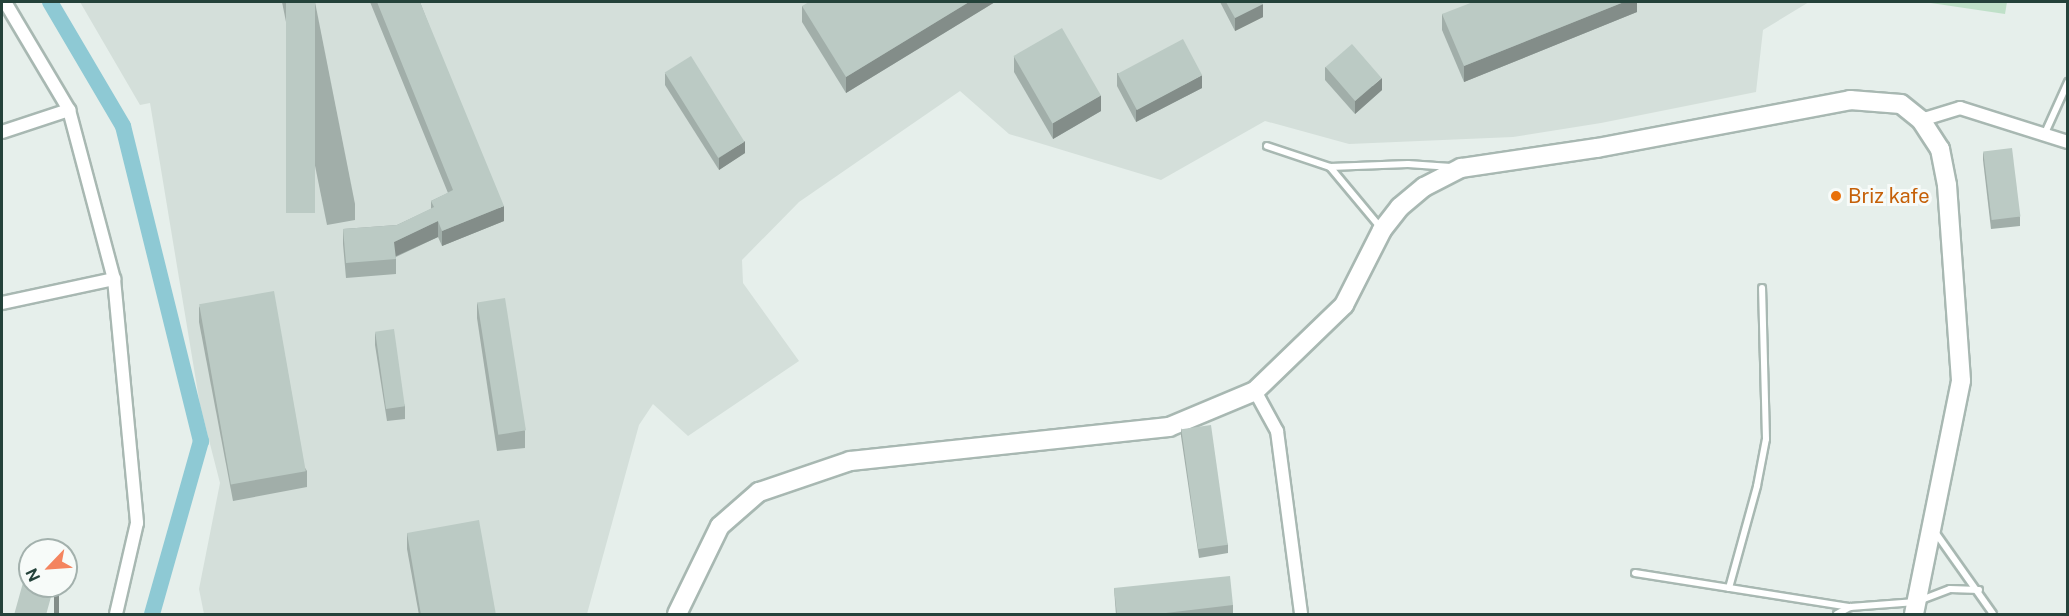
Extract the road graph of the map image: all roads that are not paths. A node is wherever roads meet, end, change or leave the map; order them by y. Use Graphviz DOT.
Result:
graph roads {
  1 [pos="5,2"];
  2 [pos="2067,82"];
  3 [pos="69,110"];
  4 [pos="1921,120"];
  5 [pos="2,132"];
  6 [pos="2045,133"];
  7 [pos="2067,142"];
  8 [pos="1267,146"];
  9 [pos="1330,167"];
  10 [pos="1461,168"];
  11 [pos="1382,230"];
  12 [pos="114,279"];
  13 [pos="1762,288"];
  14 [pos="2,303"];
  15 [pos="1255,391"];
  16 [pos="1931,527"];
  17 [pos="1635,573"];
  18 [pos="1729,588"];
  19 [pos="1979,590"];
  20 [pos="1850,607"];
  21 [pos="1915,608"];
  22 [pos="116,615"];
  23 [pos="677,615"];
  24 [pos="1301,615"];
  25 [pos="1837,615"];
  26 [pos="1993,615"];
  1 -- 3 [label="street"];
  2 -- 6 [label="lane"];
  3 -- 5 [label="street"];
  3 -- 12 [label="street"];
  4 -- 6 [label="street"];
  4 -- 10 [label="street"];
  4 -- 16 [label="street"];
  6 -- 7 [label="street"];
  8 -- 9 [label="lane"];
  9 -- 10 [label="lane"];
  9 -- 11 [label="lane"];
  10 -- 11 [label="street"];
  11 -- 15 [label="street"];
  12 -- 14 [label="street"];
  12 -- 22 [label="street"];
  13 -- 18 [label="lane"];
  15 -- 23 [label="street"];
  15 -- 24 [label="street"];
  16 -- 19 [label="lane"];
  16 -- 21 [label="street"];
  17 -- 18 [label="lane"];
  18 -- 20 [label="lane"];
  19 -- 21 [label="lane"];
  19 -- 26 [label="lane"];
  20 -- 21 [label="lane"];
  20 -- 25 [label="lane"];
}
